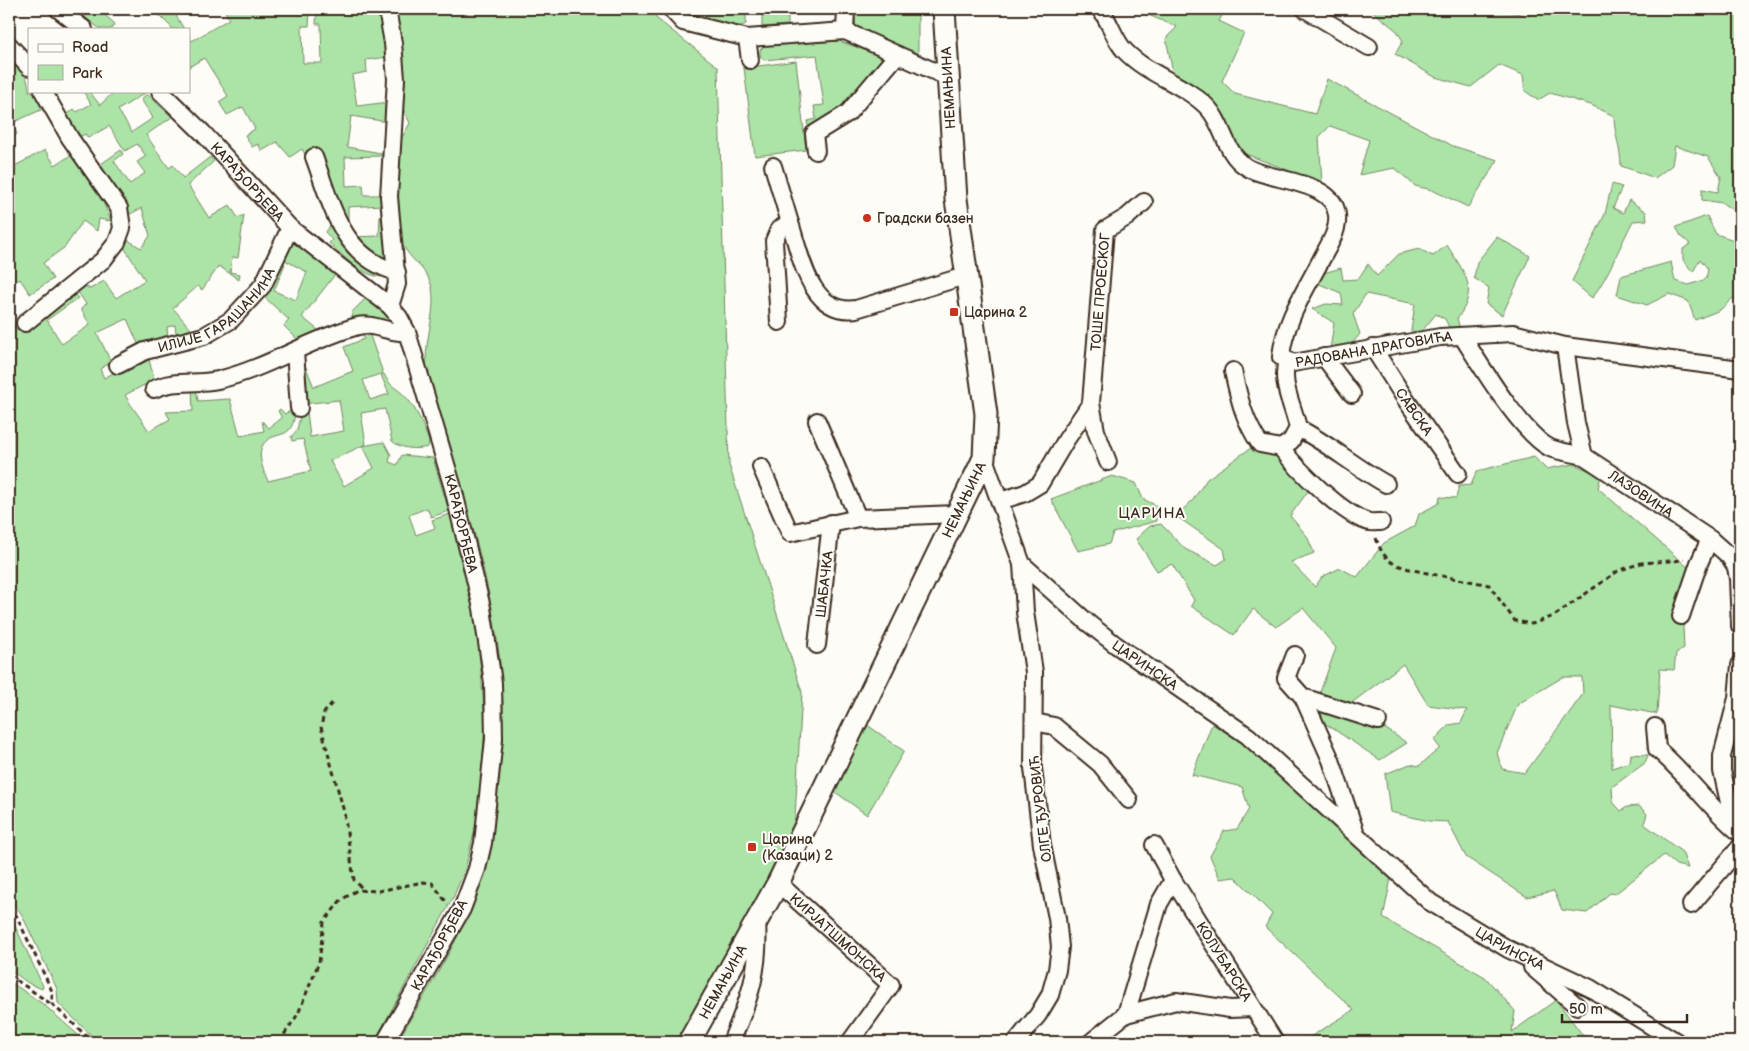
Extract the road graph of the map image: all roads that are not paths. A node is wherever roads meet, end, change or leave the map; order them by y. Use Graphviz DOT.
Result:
graph roads {
  1 [pos="58,9"];
  2 [pos="387,9"];
  3 [pos="670,9"];
  4 [pos="846,9"];
  5 [pos="944,9"];
  6 [pos="1100,9"];
  7 [pos="1305,9"];
  8 [pos="83,28"];
  9 [pos="845,31"];
  10 [pos="748,38"];
  11 [pos="9,45"];
  12 [pos="1369,47"];
  13 [pos="897,55"];
  14 [pos="750,60"];
  15 [pos="28,66"];
  16 [pos="947,77"];
  17 [pos="44,92"];
  18 [pos="161,92"];
  19 [pos="816,151"];
  20 [pos="314,157"];
  21 [pos="772,166"];
  22 [pos="1144,202"];
  23 [pos="790,223"];
  24 [pos="290,228"];
  25 [pos="397,272"];
  26 [pos="965,276"];
  27 [pos="390,306"];
  28 [pos="778,322"];
  29 [pos="25,323"];
  30 [pos="407,332"];
  31 [pos="1462,336"];
  32 [pos="1565,346"];
  33 [pos="1374,348"];
  34 [pos="295,351"];
  35 [pos="1324,357"];
  36 [pos="1287,360"];
  37 [pos="118,365"];
  38 [pos="1740,368"];
  39 [pos="1233,371"];
  40 [pos="154,389"];
  41 [pos="1352,394"];
  42 [pos="1091,403"];
  43 [pos="299,408"];
  44 [pos="817,421"];
  45 [pos="1298,428"];
  46 [pos="1281,448"];
  47 [pos="1584,456"];
  48 [pos="984,458"];
  49 [pos="1108,462"];
  50 [pos="761,467"];
  51 [pos="1458,474"];
  52 [pos="1386,484"];
  53 [pos="1000,502"];
  54 [pos="956,514"];
  55 [pos="858,518"];
  56 [pos="1374,522"];
  57 [pos="831,523"];
  58 [pos="1710,539"];
  59 [pos="1022,564"];
  60 [pos="1681,616"];
  61 [pos="1740,626"];
  62 [pos="816,645"];
  63 [pos="1295,655"];
  64 [pos="1740,665"];
  65 [pos="1739,696"];
  66 [pos="1303,697"];
  67 [pos="1378,721"];
  68 [pos="1034,722"];
  69 [pos="1655,727"];
  70 [pos="1129,800"];
  71 [pos="1740,826"];
  72 [pos="1740,833"];
  73 [pos="1357,836"];
  74 [pos="1154,845"];
  75 [pos="1740,847"];
  76 [pos="1173,880"];
  77 [pos="778,883"];
  78 [pos="1691,905"];
  79 [pos="757,921"];
  80 [pos="1517,953"];
  81 [pos="1577,1006"];
  82 [pos="1253,1008"];
  83 [pos="1126,1014"];
  84 [pos="385,1042"];
  85 [pos="689,1042"];
  86 [pos="731,1042"];
  87 [pos="850,1042"];
  88 [pos="1016,1042"];
  89 [pos="1091,1042"];
  90 [pos="1275,1042"];
  91 [pos="1677,1042"];
  1 -- 8 [label="street"];
  2 -- 25 [label="street"];
  3 -- 10 [label="street"];
  4 -- 9 [label="street"];
  5 -- 16 [label="main road, НЕМАЊИНА"];
  6 -- 36 [label="street, РАДОВАНА ДРАГОВИЋА"];
  7 -- 12 [label="street"];
  9 -- 10 [label="street"];
  9 -- 13 [label="street"];
  10 -- 14 [label="street"];
  11 -- 15 [label="street"];
  13 -- 16 [label="street"];
  13 -- 19 [label="street"];
  16 -- 26 [label="main road, НЕМАЊИНА"];
  17 -- 29 [label="street"];
  18 -- 24 [label="street, КАРАЂОРЂЕВА"];
  20 -- 25 [label="street"];
  21 -- 23 [label="street"];
  22 -- 42 [label="street, ТОШЕ ПРОЕСКОГ"];
  23 -- 26 [label="street"];
  23 -- 28 [label="street"];
  24 -- 27 [label="street, КАРАЂОРЂЕВА"];
  24 -- 37 [label="street, ИЛИЈЕ ГАРАШАНИНА"];
  25 -- 27 [label="street"];
  26 -- 48 [label="main road, НЕМАЊИНА"];
  27 -- 30 [label="street, КАРАЂОРЂЕВА"];
  30 -- 34 [label="street"];
  30 -- 84 [label="street, КАРАЂОРЂЕВА"];
  31 -- 32 [label="street, РАДОВАНА ДРАГОВИЋА"];
  31 -- 33 [label="street, РАДОВАНА ДРАГОВИЋА"];
  31 -- 47 [label="street"];
  32 -- 38 [label="street, РАДОВАНА ДРАГОВИЋА"];
  32 -- 47 [label="street"];
  33 -- 35 [label="street, РАДОВАНА ДРАГОВИЋА"];
  33 -- 51 [label="street, САВСКА"];
  34 -- 40 [label="street"];
  34 -- 43 [label="street"];
  35 -- 36 [label="street, РАДОВАНА ДРАГОВИЋА"];
  35 -- 41 [label="street"];
  36 -- 45 [label="street"];
  39 -- 46 [label="street"];
  42 -- 49 [label="street, ТОШЕ ПРОЕСКОГ"];
  42 -- 53 [label="street, ТОШЕ ПРОЕСКОГ"];
  44 -- 55 [label="street"];
  45 -- 46 [label="street"];
  45 -- 52 [label="street"];
  46 -- 56 [label="street"];
  47 -- 58 [label="street, ЛАЗОВИНА"];
  48 -- 53 [label="street, ЦАРИНСКА"];
  48 -- 54 [label="main road, НЕМАЊИНА"];
  50 -- 57 [label="street"];
  53 -- 59 [label="street, ЦАРИНСКА"];
  54 -- 55 [label="street"];
  54 -- 77 [label="main road, НЕМАЊИНА"];
  55 -- 57 [label="street"];
  57 -- 62 [label="street, ШАБАЧКА"];
  58 -- 60 [label="street"];
  58 -- 61 [label="street, ЛАЗОВИНА"];
  59 -- 68 [label="street, ОЛГЕ ЂУРОВИЋ"];
  59 -- 73 [label="street, ЦАРИНСКА"];
  63 -- 66 [label="street, ЦАРИНСКА"];
  64 -- 65 [label="street"];
  65 -- 71 [label="street"];
  66 -- 67 [label="street"];
  66 -- 73 [label="street, ЦАРИНСКА"];
  68 -- 70 [label="street"];
  68 -- 88 [label="street, ОЛГЕ ЂУРОВИЋ"];
  69 -- 72 [label="street"];
  73 -- 80 [label="street, ЦАРИНСКА"];
  74 -- 76 [label="street, КОЛУБАРСКА"];
  75 -- 78 [label="street"];
  76 -- 82 [label="street, КОЛУБАРСКА"];
  76 -- 83 [label="street"];
  77 -- 79 [label="main road, НЕМАЊИНА"];
  77 -- 87 [label="street, КИРЈАТШМОНСКА"];
  79 -- 85 [label="main road, НЕМАЊИНА"];
  79 -- 86 [label="street, НЕМАЊИНА"];
  80 -- 81 [label="street"];
  80 -- 91 [label="street, ЦАРИНСКА"];
  82 -- 83 [label="street"];
  82 -- 90 [label="street, КОЛУБАРСКА"];
  83 -- 89 [label="street"];
}
